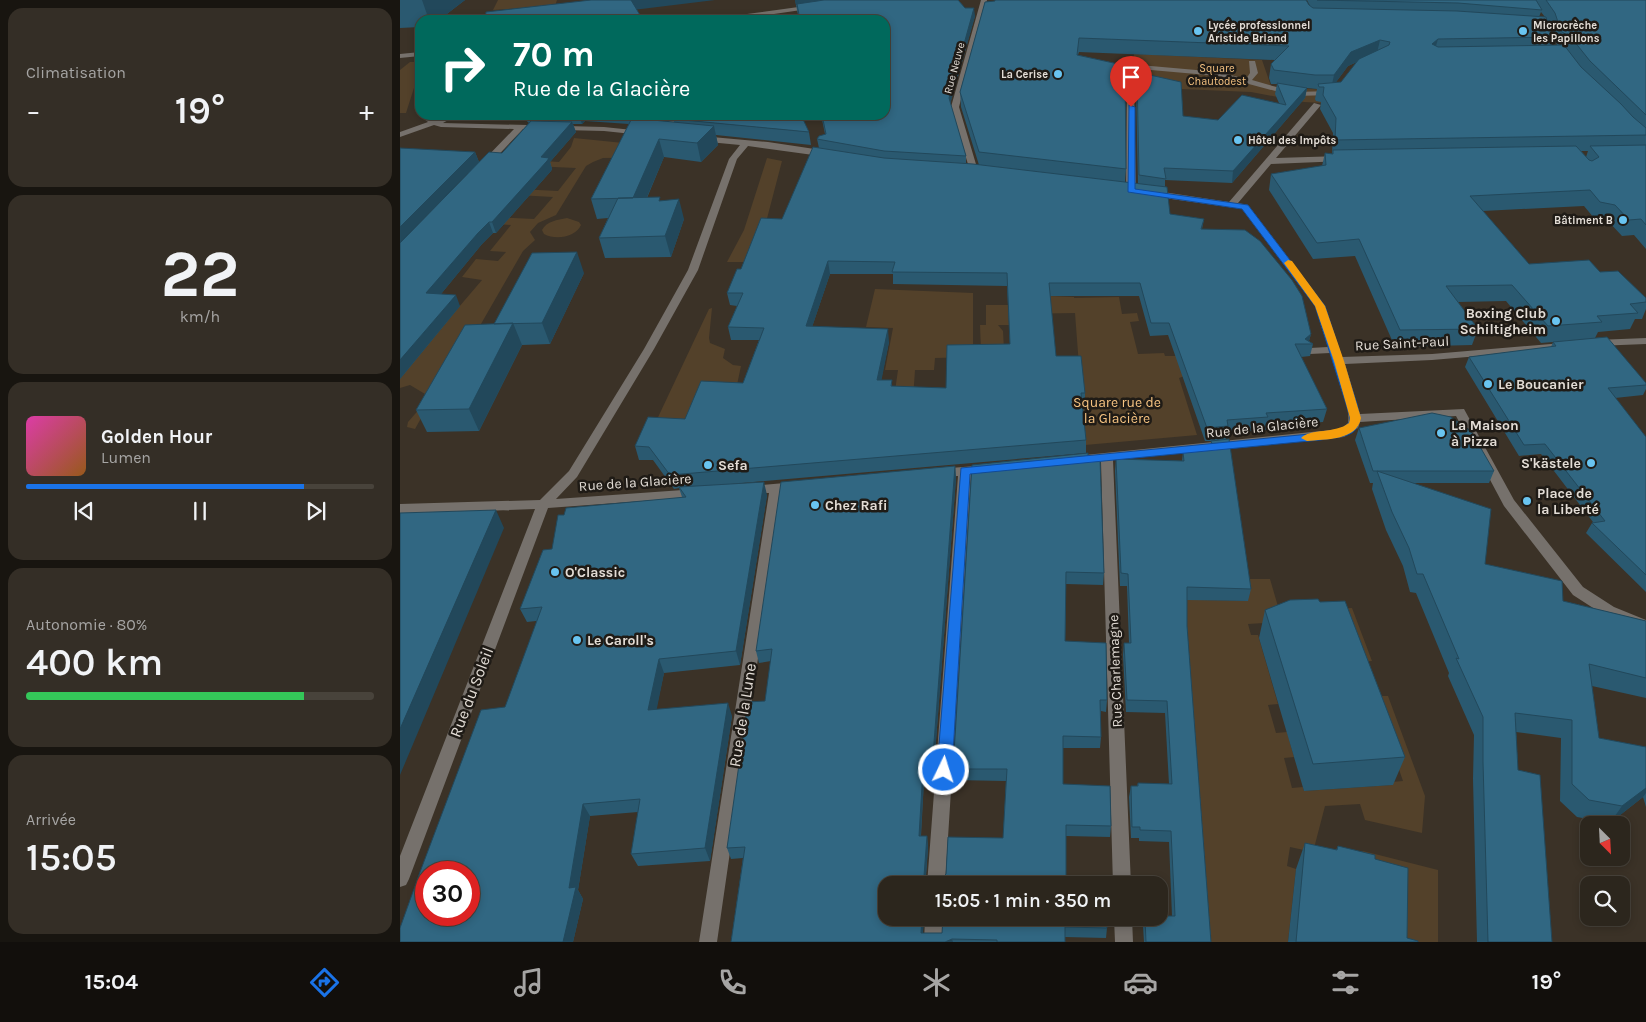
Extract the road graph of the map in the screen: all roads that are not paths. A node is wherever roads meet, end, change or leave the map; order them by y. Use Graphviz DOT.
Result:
graph roads {
  1 [pos="984,0"];
  2 [pos="822,6"];
  3 [pos="754,15"];
  4 [pos="415,54"];
  5 [pos="400,56"];
  6 [pos="1252,63"];
  7 [pos="1128,66"];
  8 [pos="1247,82"];
  9 [pos="1130,85"];
  10 [pos="1339,87"];
  11 [pos="1298,95"];
  12 [pos="427,120"];
  13 [pos="434,120"];
  14 [pos="670,120"];
  15 [pos="521,127"];
  16 [pos="660,134"];
  17 [pos="400,135"];
  18 [pos="679,136"];
  19 [pos="689,137"];
  20 [pos="746,143"];
  21 [pos="840,157"];
  22 [pos="1351,159"];
  23 [pos="1271,161"];
  24 [pos="974,171"];
  25 [pos="474,175"];
  26 [pos="1232,204"];
  27 [pos="1646,341"];
  28 [pos="1310,351"];
  29 [pos="1337,355"];
  30 [pos="1355,418"];
  31 [pos="1107,457"];
  32 [pos="1060,462"];
  33 [pos="1003,467"];
  34 [pos="965,471"];
  35 [pos="925,474"];
  36 [pos="806,485"];
  37 [pos="776,488"];
  38 [pos="736,491"];
  39 [pos="706,492"];
  40 [pos="543,504"];
  41 [pos="400,510"];
  42 [pos="1646,626"];
  43 [pos="937,876"];
  44 [pos="1122,876"];
  45 [pos="400,879"];
  46 [pos="934,926"];
  47 [pos="1123,926"];
  48 [pos="708,942"];
  49 [pos="933,942"];
  50 [pos="1124,942"];
  1 -- 24 [label="street, Rue Neuve"];
  2 -- 3 [label="street"];
  4 -- 5 [label="street"];
  6 -- 8 [label="street"];
  7 -- 8 [label="street"];
  8 -- 11 [label="street"];
  9 -- 26 [label="street"];
  10 -- 11 [label="street"];
  11 -- 23 [label="street"];
  12 -- 17 [label="street"];
  13 -- 15 [label="street"];
  14 -- 16 [label="street"];
  15 -- 16 [label="street"];
  15 -- 25 [label="street"];
  16 -- 18 [label="street"];
  19 -- 20 [label="street"];
  20 -- 21 [label="street"];
  20 -- 40 [label="street"];
  22 -- 23 [label="street"];
  23 -- 26 [label="street"];
  26 -- 29 [label="street"];
  27 -- 29 [label="street, Rue Saint-Paul"];
  28 -- 29 [label="street, Rue Saint-Paul"];
  29 -- 30 [label="street"];
  30 -- 31 [label="street, Rue de la Glacière"];
  30 -- 42 [label="street"];
  31 -- 32 [label="street, Rue de la Glacière"];
  31 -- 44 [label="street, Rue Charlemagne"];
  33 -- 34 [label="street"];
  34 -- 35 [label="street"];
  34 -- 43 [label="street"];
  36 -- 37 [label="street"];
  37 -- 38 [label="street"];
  37 -- 48 [label="street, Rue de la Lune"];
  39 -- 40 [label="street, Rue de la Glacière"];
  40 -- 41 [label="street, Rue de la Glacière"];
  40 -- 45 [label="street, Rue du Soleil"];
  46 -- 49 [label="street"];
  47 -- 50 [label="street"];
}
